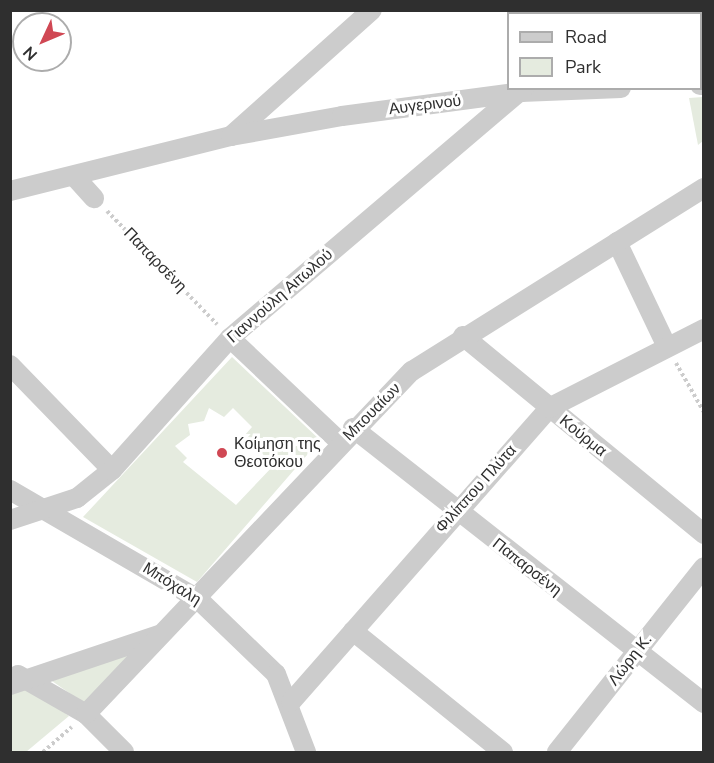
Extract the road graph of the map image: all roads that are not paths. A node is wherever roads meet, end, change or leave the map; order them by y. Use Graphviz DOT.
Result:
graph roads {
  1 [pos="372,10"];
  2 [pos="523,90"];
  3 [pos="231,136"];
  4 [pos="74,176"];
  5 [pos="704,188"];
  6 [pos="10,191"];
  7 [pos="94,198"];
  8 [pos="617,242"];
  9 [pos="704,329"];
  10 [pos="463,336"];
  11 [pos="230,338"];
  12 [pos="667,347"];
  13 [pos="10,365"];
  14 [pos="549,408"];
  15 [pos="347,435"];
  16 [pos="112,470"];
  17 [pos="10,490"];
  18 [pos="46,509"];
  19 [pos="455,511"];
  20 [pos="10,519"];
  21 [pos="704,534"];
  22 [pos="704,567"];
  23 [pos="198,598"];
  24 [pos="353,631"];
  25 [pos="163,634"];
  26 [pos="636,652"];
  27 [pos="15,678"];
  28 [pos="291,702"];
  29 [pos="704,703"];
  30 [pos="86,714"];
  31 [pos="124,753"];
  32 [pos="306,753"];
  33 [pos="504,753"];
  34 [pos="557,753"];
  1 -- 3 [label="street"];
  2 -- 3 [label="street, Αυγερινού"];
  2 -- 11 [label="street, Γιαννούλη Αιτωλού"];
  3 -- 4 [label="street, Αυγερινού"];
  4 -- 6 [label="street, Αυγερινού"];
  4 -- 7 [label="street"];
  5 -- 8 [label="street, Μπουαίων"];
  8 -- 10 [label="street, Μπουαίων"];
  8 -- 12 [label="street"];
  9 -- 12 [label="street, Φιλίππου Πλύτα"];
  10 -- 14 [label="street, Κούρμα"];
  10 -- 15 [label="street, Μπουαίων"];
  11 -- 15 [label="street, Παπαρσένη"];
  11 -- 16 [label="street, Γιαννούλη Αιτωλού"];
  12 -- 14 [label="street, Φιλίππου Πλύτα"];
  13 -- 16 [label="street"];
  14 -- 19 [label="street, Φιλίππου Πλύτα"];
  14 -- 21 [label="street, Κούρμα"];
  15 -- 19 [label="street, Παπαρσένη"];
  15 -- 23 [label="street, Μπουαίων"];
  16 -- 18 [label="street, Γιαννούλη Αιτωλού"];
  17 -- 18 [label="street, Μπόχαλη"];
  18 -- 20 [label="street, Γιαννούλη Αιτωλού"];
  18 -- 23 [label="street, Μπόχαλη"];
  19 -- 24 [label="street, Φιλίππου Πλύτα"];
  19 -- 26 [label="street, Παπαρσένη"];
  22 -- 26 [label="street, Λώρη Κ."];
  23 -- 25 [label="street, Μπουαίων"];
  23 -- 28 [label="street, Μπόχαλη"];
  24 -- 28 [label="street, Φιλίππου Πλύτα"];
  24 -- 33 [label="street"];
  25 -- 27 [label="street"];
  25 -- 30 [label="street, Μπουαίων"];
  26 -- 29 [label="street, Παπαρσένη"];
  26 -- 34 [label="street, Λώρη Κ."];
  27 -- 30 [label="street"];
  28 -- 32 [label="street, Μπόχαλη"];
  30 -- 31 [label="street"];
}
